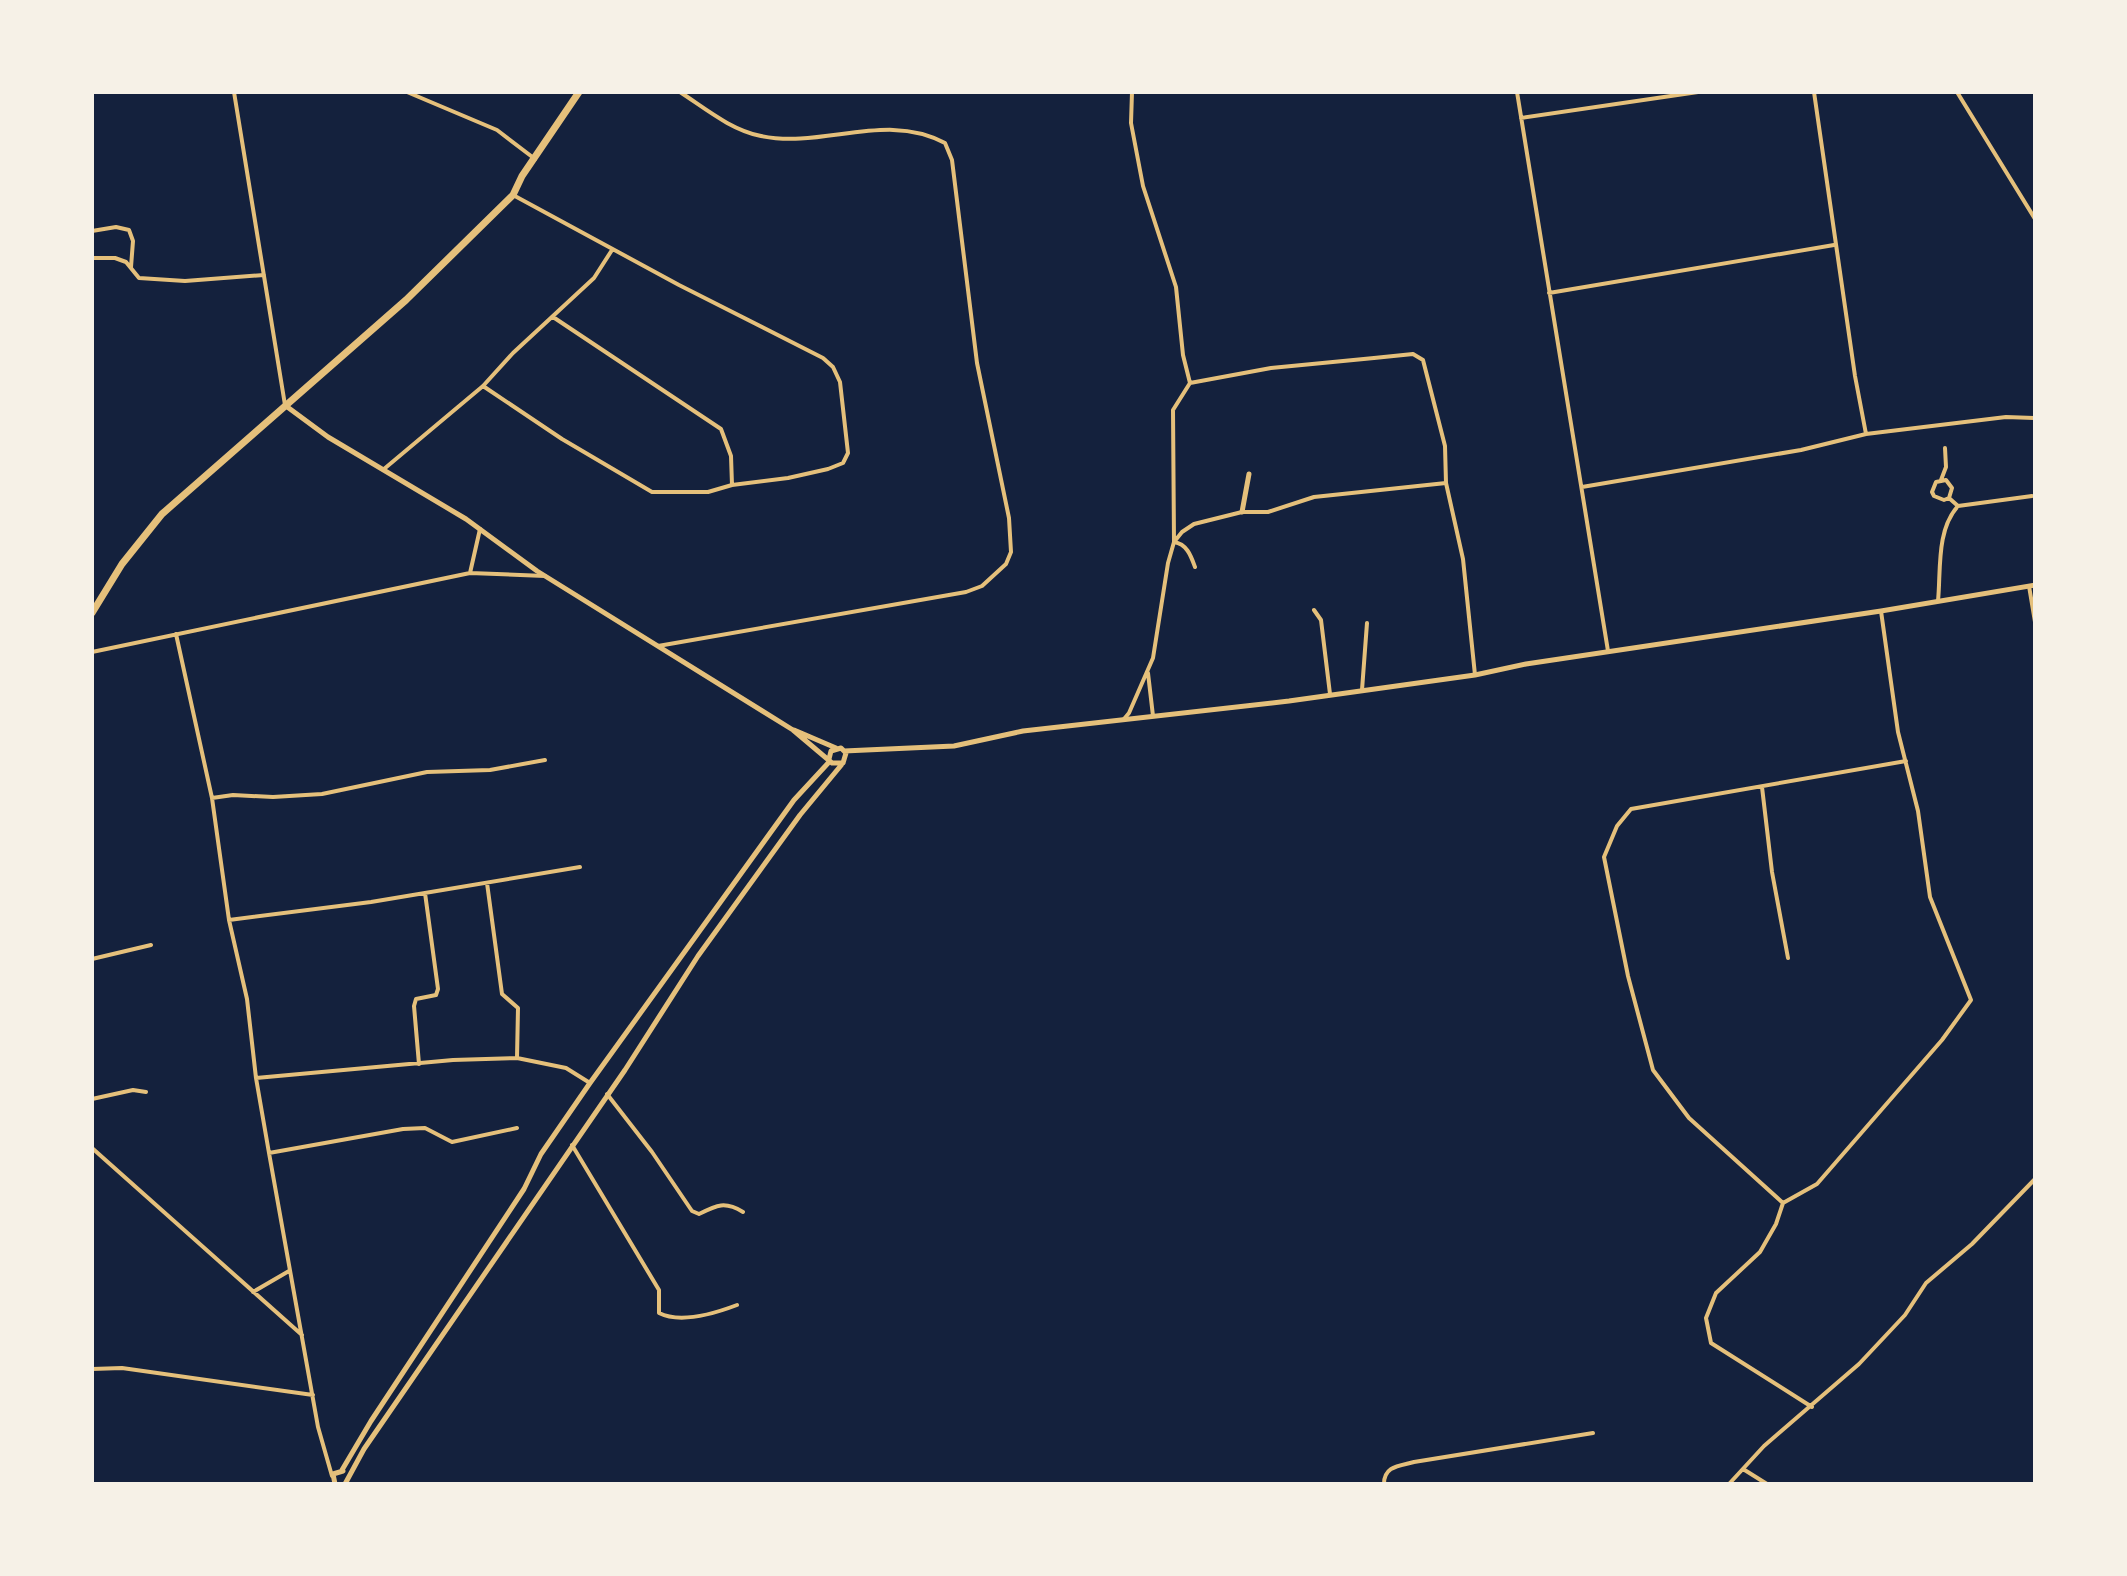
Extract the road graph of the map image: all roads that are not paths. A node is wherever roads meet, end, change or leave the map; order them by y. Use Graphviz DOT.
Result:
graph roads {
  1 [pos="234,92"];
  2 [pos="407,92"];
  3 [pos="579,92"];
  4 [pos="680,92"];
  5 [pos="1132,92"];
  6 [pos="1517,92"];
  7 [pos="1698,92"];
  8 [pos="1814,92"];
  9 [pos="1957,92"];
  10 [pos="1670,94"];
  11 [pos="1521,118"];
  12 [pos="535,159"];
  13 [pos="513,195"];
  14 [pos="2035,219"];
  15 [pos="92,231"];
  16 [pos="1835,245"];
  17 [pos="613,250"];
  18 [pos="92,258"];
  19 [pos="131,267"];
  20 [pos="264,275"];
  21 [pos="1549,293"];
  22 [pos="553,317"];
  23 [pos="1190,383"];
  24 [pos="483,386"];
  25 [pos="286,406"];
  26 [pos="2035,418"];
  27 [pos="1866,434"];
  28 [pos="1945,448"];
  29 [pos="384,469"];
  30 [pos="1249,474"];
  31 [pos="1941,480"];
  32 [pos="1446,483"];
  33 [pos="732,485"];
  34 [pos="1582,487"];
  35 [pos="2032,496"];
  36 [pos="1949,498"];
  37 [pos="1958,506"];
  38 [pos="1242,512"];
  39 [pos="480,529"];
  40 [pos="1174,542"];
  41 [pos="1195,567"];
  42 [pos="470,573"];
  43 [pos="548,576"];
  44 [pos="2032,585"];
  45 [pos="1938,601"];
  46 [pos="1314,610"];
  47 [pos="1881,611"];
  48 [pos="92,613"];
  49 [pos="2035,622"];
  50 [pos="1367,623"];
  51 [pos="176,634"];
  52 [pos="658,646"];
  53 [pos="1608,651"];
  54 [pos="92,652"];
  55 [pos="1147,671"];
  56 [pos="1475,675"];
  57 [pos="1362,690"];
  58 [pos="1330,694"];
  59 [pos="1153,718"];
  60 [pos="1123,720"];
  61 [pos="793,730"];
  62 [pos="836,748"];
  63 [pos="844,751"];
  64 [pos="545,760"];
  65 [pos="830,760"];
  66 [pos="1906,761"];
  67 [pos="843,763"];
  68 [pos="1762,787"];
  69 [pos="212,798"];
  70 [pos="580,867"];
  71 [pos="487,883"];
  72 [pos="425,893"];
  73 [pos="229,920"];
  74 [pos="151,945"];
  75 [pos="1788,958"];
  76 [pos="92,959"];
  77 [pos="517,1058"];
  78 [pos="419,1064"];
  79 [pos="256,1078"];
  80 [pos="590,1083"];
  81 [pos="146,1092"];
  82 [pos="606,1094"];
  83 [pos="92,1099"];
  84 [pos="517,1128"];
  85 [pos="572,1145"];
  86 [pos="93,1150"];
  87 [pos="269,1153"];
  88 [pos="2035,1179"];
  89 [pos="1783,1203"];
  90 [pos="743,1212"];
  91 [pos="290,1271"];
  92 [pos="253,1292"];
  93 [pos="737,1305"];
  94 [pos="302,1335"];
  95 [pos="92,1369"];
  96 [pos="313,1395"];
  97 [pos="1812,1407"];
  98 [pos="1593,1433"];
  99 [pos="1743,1469"];
  100 [pos="342,1470"];
  101 [pos="333,1481"];
  102 [pos="346,1482"];
  103 [pos="1384,1484"];
  104 [pos="1729,1484"];
  105 [pos="1767,1484"];
  1 -- 20 [label="street"];
  2 -- 12 [label="street"];
  3 -- 12 [label="main road"];
  4 -- 52 [label="street"];
  5 -- 23 [label="street"];
  6 -- 11 [label="street"];
  7 -- 10 [label="street"];
  8 -- 16 [label="street"];
  9 -- 14 [label="street"];
  10 -- 11 [label="street"];
  11 -- 21 [label="street"];
  12 -- 13 [label="main road"];
  13 -- 17 [label="street"];
  13 -- 25 [label="main road"];
  15 -- 19 [label="street"];
  16 -- 21 [label="street"];
  16 -- 27 [label="street"];
  17 -- 22 [label="street"];
  17 -- 33 [label="street"];
  18 -- 19 [label="street"];
  19 -- 20 [label="street"];
  20 -- 25 [label="street"];
  21 -- 34 [label="street"];
  22 -- 24 [label="street"];
  22 -- 33 [label="street"];
  23 -- 32 [label="street"];
  23 -- 40 [label="street"];
  24 -- 29 [label="street"];
  24 -- 33 [label="street"];
  25 -- 29 [label="street"];
  25 -- 48 [label="main road"];
  26 -- 27 [label="street"];
  27 -- 34 [label="street"];
  28 -- 31 [label="street"];
  29 -- 39 [label="street"];
  30 -- 38 [label="street"];
  31 -- 36 [label="street"];
  31 -- 36 [label="street"];
  32 -- 38 [label="street"];
  32 -- 56 [label="street"];
  34 -- 53 [label="street"];
  35 -- 37 [label="street"];
  36 -- 37 [label="street"];
  37 -- 45 [label="street"];
  38 -- 40 [label="street"];
  39 -- 42 [label="street"];
  39 -- 43 [label="street"];
  40 -- 41 [label="street"];
  40 -- 55 [label="street"];
  42 -- 43 [label="street"];
  42 -- 51 [label="street"];
  43 -- 52 [label="street"];
  44 -- 45 [label="street"];
  44 -- 49 [label="street"];
  45 -- 47 [label="street"];
  46 -- 58 [label="street"];
  47 -- 53 [label="street"];
  47 -- 66 [label="street"];
  50 -- 57 [label="street"];
  51 -- 54 [label="street"];
  51 -- 69 [label="street"];
  52 -- 61 [label="street"];
  53 -- 56 [label="street"];
  55 -- 59 [label="street"];
  55 -- 60 [label="street"];
  56 -- 57 [label="street"];
  57 -- 58 [label="street"];
  58 -- 59 [label="street"];
  59 -- 60 [label="street"];
  60 -- 63 [label="street"];
  61 -- 62 [label="street"];
  61 -- 65 [label="street"];
  62 -- 63 [label="street"];
  62 -- 65 [label="street"];
  63 -- 67 [label="street"];
  64 -- 69 [label="street"];
  65 -- 67 [label="street"];
  65 -- 80 [label="street"];
  66 -- 68 [label="street"];
  66 -- 89 [label="street"];
  67 -- 82 [label="street"];
  68 -- 75 [label="street"];
  68 -- 89 [label="street"];
  69 -- 73 [label="street"];
  70 -- 71 [label="street"];
  71 -- 72 [label="street"];
  71 -- 77 [label="street"];
  72 -- 73 [label="street"];
  72 -- 78 [label="street"];
  73 -- 79 [label="street"];
  74 -- 76 [label="street"];
  77 -- 78 [label="street"];
  77 -- 80 [label="street"];
  78 -- 79 [label="street"];
  79 -- 87 [label="street"];
  80 -- 100 [label="street"];
  81 -- 83 [label="street"];
  82 -- 85 [label="street"];
  82 -- 90 [label="street"];
  84 -- 87 [label="street"];
  85 -- 93 [label="street"];
  85 -- 102 [label="street"];
  86 -- 92 [label="street"];
  87 -- 91 [label="street"];
  88 -- 97 [label="street"];
  89 -- 97 [label="street"];
  91 -- 92 [label="street"];
  91 -- 94 [label="street"];
  92 -- 94 [label="street"];
  94 -- 96 [label="street"];
  95 -- 96 [label="street"];
  96 -- 101 [label="street"];
  97 -- 99 [label="street"];
  98 -- 103 [label="street"];
  99 -- 104 [label="street"];
  99 -- 105 [label="street"];
  100 -- 101 [label="street"];
  100 -- 102 [label="street"];
}
